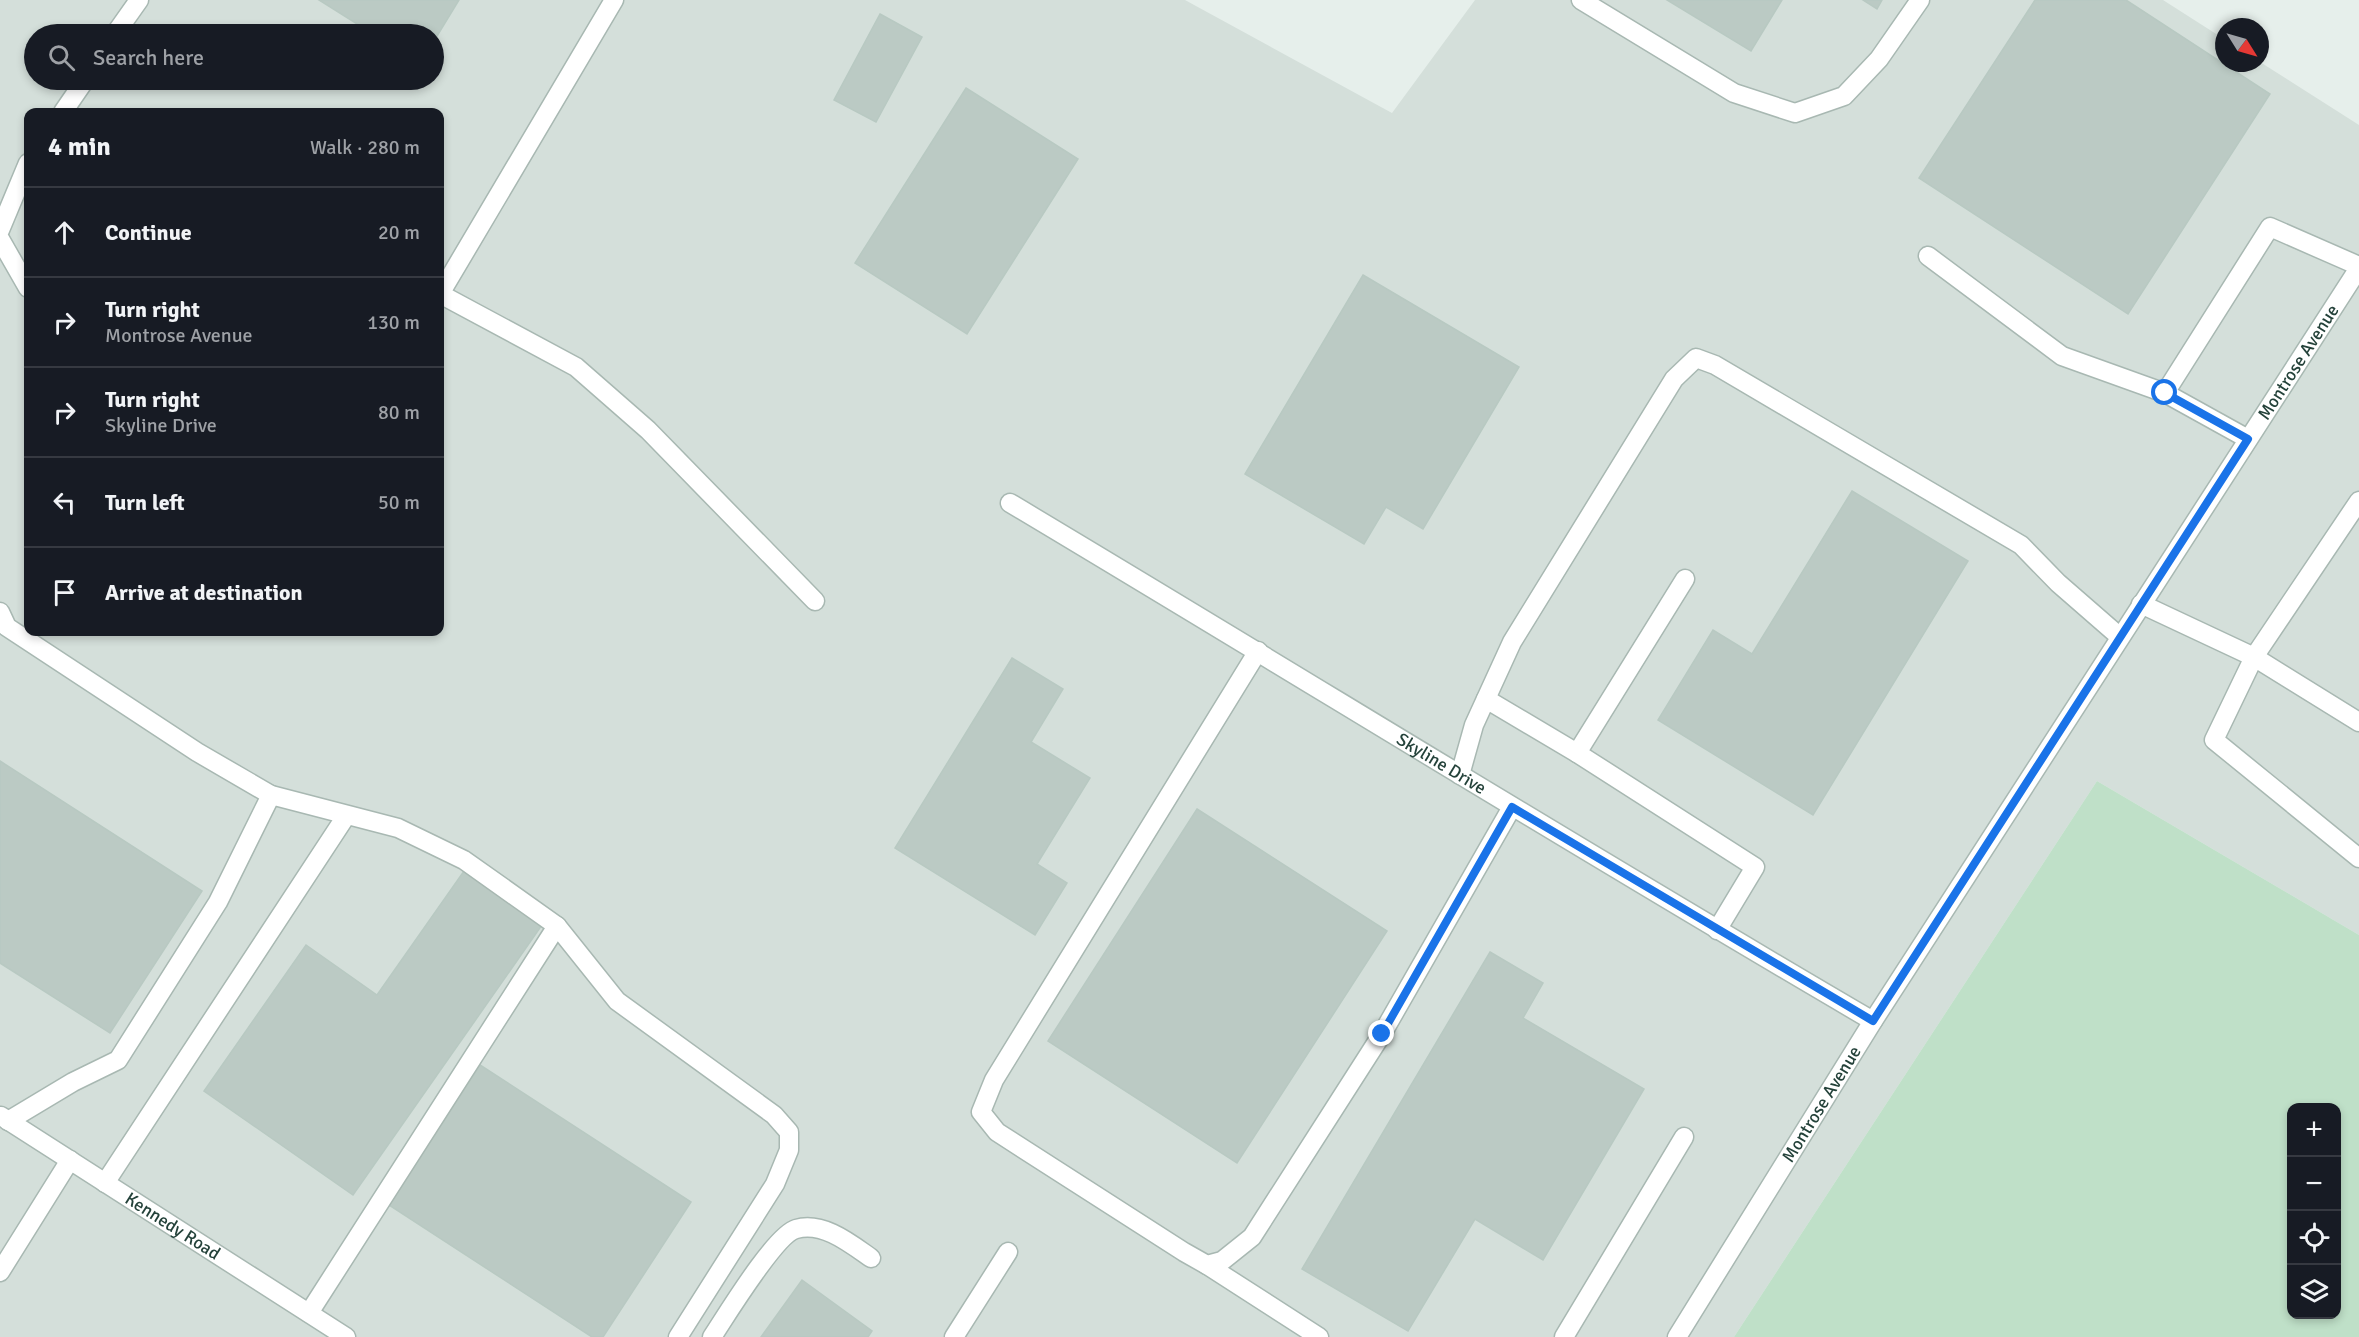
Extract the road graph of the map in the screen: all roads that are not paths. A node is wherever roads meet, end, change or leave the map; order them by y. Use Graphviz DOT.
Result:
graph roads {
  1 [pos="139,0"];
  2 [pos="614,0"];
  3 [pos="1581,0"];
  4 [pos="1920,0"];
  5 [pos="122,24"];
  6 [pos="78,90"];
  7 [pos="66,108"];
  8 [pos="24,173"];
  9 [pos="0,230"];
  10 [pos="0,239"];
  11 [pos="1928,256"];
  12 [pos="2359,267"];
  13 [pos="24,281"];
  14 [pos="444,287"];
  15 [pos="444,296"];
  16 [pos="2165,393"];
  17 [pos="2248,439"];
  18 [pos="2359,501"];
  19 [pos="1010,503"];
  20 [pos="1685,579"];
  21 [pos="815,601"];
  22 [pos="2141,604"];
  23 [pos="0,612"];
  24 [pos="2120,637"];
  25 [pos="1258,651"];
  26 [pos="2254,657"];
  27 [pos="1486,699"];
  28 [pos="2359,722"];
  29 [pos="1576,753"];
  30 [pos="1460,775"];
  31 [pos="271,795"];
  32 [pos="1512,807"];
  33 [pos="346,816"];
  34 [pos="2359,858"];
  35 [pos="557,926"];
  36 [pos="1717,930"];
  37 [pos="1873,1021"];
  38 [pos="4,1118"];
  39 [pos="1684,1137"];
  40 [pos="70,1160"];
  41 [pos="105,1183"];
  42 [pos="1008,1252"];
  43 [pos="871,1258"];
  44 [pos="1207,1265"];
  45 [pos="0,1272"];
  46 [pos="309,1313"];
  47 [pos="346,1337"];
  48 [pos="678,1337"];
  49 [pos="712,1337"];
  50 [pos="954,1337"];
  51 [pos="1318,1337"];
  52 [pos="1564,1337"];
  53 [pos="1677,1337"];
  1 -- 5 [label="street"];
  2 -- 14 [label="street"];
  3 -- 4 [label="street"];
  6 -- 7 [label="street"];
  8 -- 9 [label="street"];
  10 -- 13 [label="street"];
  11 -- 16 [label="street"];
  12 -- 16 [label="street"];
  12 -- 17 [label="street, Montrose Avenue"];
  15 -- 21 [label="street"];
  16 -- 17 [label="street"];
  17 -- 22 [label="street, Montrose Avenue"];
  18 -- 26 [label="street"];
  19 -- 25 [label="street, Skyline Drive"];
  20 -- 29 [label="street"];
  22 -- 24 [label="street, Montrose Avenue"];
  22 -- 26 [label="street"];
  23 -- 31 [label="street"];
  24 -- 27 [label="street"];
  24 -- 37 [label="street, Montrose Avenue"];
  25 -- 30 [label="street, Skyline Drive"];
  25 -- 44 [label="street"];
  26 -- 28 [label="street"];
  26 -- 34 [label="street"];
  27 -- 29 [label="street"];
  27 -- 30 [label="street"];
  29 -- 36 [label="street"];
  30 -- 32 [label="street, Skyline Drive"];
  31 -- 33 [label="street"];
  31 -- 38 [label="street"];
  32 -- 36 [label="street, Skyline Drive"];
  32 -- 44 [label="street"];
  33 -- 35 [label="street"];
  33 -- 41 [label="street"];
  35 -- 46 [label="street"];
  35 -- 48 [label="street"];
  36 -- 37 [label="street, Skyline Drive"];
  37 -- 53 [label="street, Montrose Avenue"];
  38 -- 40 [label="street, Kennedy Road"];
  39 -- 52 [label="street"];
  40 -- 41 [label="street, Kennedy Road"];
  40 -- 45 [label="street"];
  41 -- 46 [label="street, Kennedy Road"];
  42 -- 50 [label="street"];
  43 -- 49 [label="street"];
  44 -- 51 [label="street"];
  46 -- 47 [label="street, Kennedy Road"];
}
